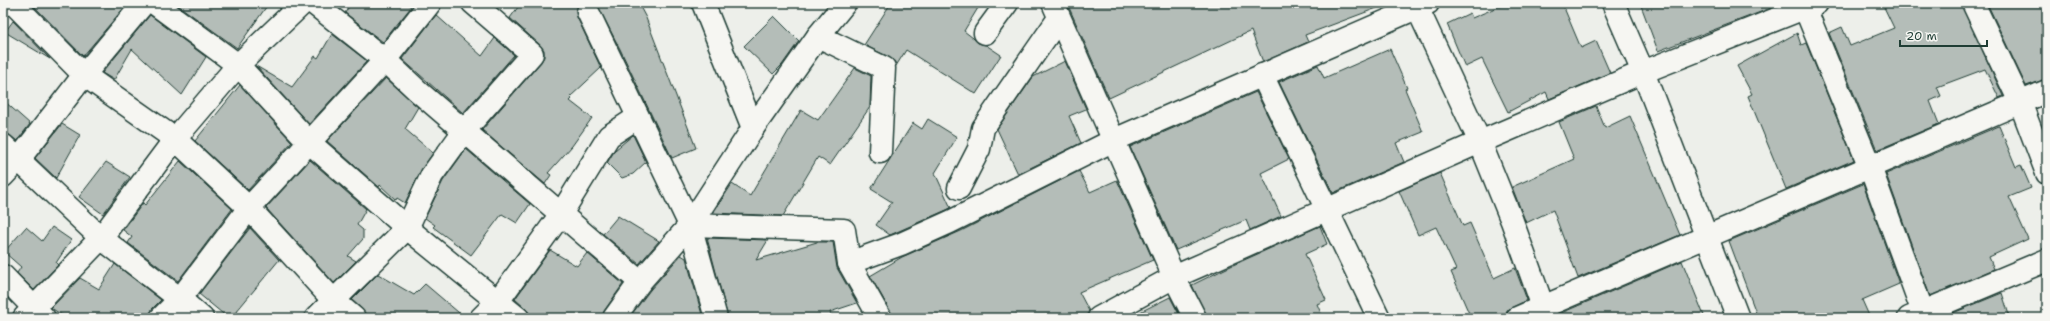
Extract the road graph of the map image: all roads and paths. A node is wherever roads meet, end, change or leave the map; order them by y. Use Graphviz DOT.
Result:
graph roads {
  1 [pos="14,3"];
  2 [pos="144,3"];
  3 [pos="154,3"];
  4 [pos="303,3"];
  5 [pos="313,3"];
  6 [pos="430,3"];
  7 [pos="473,3"];
  8 [pos="703,3"];
  9 [pos="845,3"];
  10 [pos="1006,3"];
  11 [pos="1613,3"];
  12 [pos="1973,3"];
  13 [pos="1420,5"];
  14 [pos="1808,5"];
  15 [pos="1056,10"];
  16 [pos="588,12"];
  17 [pos="3,17"];
  18 [pos="985,33"];
  19 [pos="818,36"];
  20 [pos="385,60"];
  21 [pos="238,65"];
  22 [pos="1643,72"];
  23 [pos="84,75"];
  24 [pos="1262,75"];
  25 [pos="2047,91"];
  26 [pos="2020,102"];
  27 [pos="638,117"];
  28 [pos="753,128"];
  29 [pos="464,131"];
  30 [pos="175,139"];
  31 [pos="1114,140"];
  32 [pos="1480,142"];
  33 [pos="310,143"];
  34 [pos="11,152"];
  35 [pos="880,152"];
  36 [pos="1870,166"];
  37 [pos="2047,173"];
  38 [pos="3,176"];
  39 [pos="959,188"];
  40 [pos="249,208"];
  41 [pos="1327,210"];
  42 [pos="561,214"];
  43 [pos="690,226"];
  44 [pos="408,228"];
  45 [pos="1707,236"];
  46 [pos="101,238"];
  47 [pos="2047,260"];
  48 [pos="849,263"];
  49 [pos="3,276"];
  50 [pos="1174,277"];
  51 [pos="640,282"];
  52 [pos="180,298"];
  53 [pos="334,301"];
  54 [pos="498,301"];
  55 [pos="1545,312"];
  56 [pos="34,315"];
  57 [pos="1919,316"];
  58 [pos="161,318"];
  59 [pos="202,318"];
  60 [pos="316,318"];
  61 [pos="354,318"];
  62 [pos="481,318"];
  63 [pos="518,318"];
  64 [pos="614,318"];
  65 [pos="716,318"];
  66 [pos="880,318"];
  67 [pos="1099,318"];
  68 [pos="1195,318"];
  69 [pos="1379,318"];
  70 [pos="1517,318"];
  71 [pos="1738,318"];
  1 -- 17 [label="street"];
  1 -- 23 [label="street"];
  2 -- 23 [label="street"];
  3 -- 21 [label="street"];
  4 -- 21 [label="street"];
  5 -- 20 [label="street"];
  6 -- 20 [label="street"];
  7 -- 29 [label="street"];
  8 -- 28 [label="street"];
  9 -- 19 [label="street"];
  10 -- 18 [label="street"];
  11 -- 22 [label="street"];
  12 -- 26 [label="street"];
  13 -- 24 [label="street"];
  13 -- 32 [label="street"];
  14 -- 22 [label="street"];
  14 -- 36 [label="street"];
  15 -- 31 [label="street"];
  15 -- 39 [label="street"];
  16 -- 27 [label="street"];
  19 -- 28 [label="street"];
  19 -- 35 [label="street"];
  20 -- 29 [label="street"];
  20 -- 33 [label="street"];
  21 -- 30 [label="street"];
  21 -- 33 [label="street"];
  22 -- 32 [label="street"];
  22 -- 45 [label="street"];
  23 -- 30 [label="street"];
  23 -- 34 [label="street"];
  24 -- 31 [label="street"];
  24 -- 41 [label="street"];
  25 -- 26 [label="street"];
  26 -- 36 [label="street"];
  26 -- 37 [label="street"];
  27 -- 42 [label="street"];
  27 -- 43 [label="street"];
  28 -- 43 [label="street"];
  29 -- 42 [label="street"];
  29 -- 44 [label="street"];
  30 -- 40 [label="street"];
  30 -- 46 [label="street"];
  31 -- 48 [label="street"];
  31 -- 50 [label="street"];
  32 -- 41 [label="street"];
  32 -- 55 [label="street"];
  33 -- 40 [label="street"];
  33 -- 44 [label="street"];
  34 -- 38 [label="street"];
  34 -- 46 [label="street"];
  36 -- 45 [label="street"];
  36 -- 57 [label="street"];
  40 -- 52 [label="street"];
  40 -- 53 [label="street"];
  41 -- 50 [label="street"];
  41 -- 69 [label="street"];
  42 -- 51 [label="street"];
  42 -- 54 [label="street"];
  43 -- 48 [label="street"];
  43 -- 51 [label="street"];
  43 -- 65 [label="street"];
  44 -- 53 [label="street"];
  44 -- 54 [label="street"];
  45 -- 55 [label="street"];
  45 -- 71 [label="street"];
  46 -- 52 [label="street"];
  46 -- 56 [label="street"];
  47 -- 57 [label="street"];
  48 -- 66 [label="street"];
  49 -- 56 [label="street"];
  50 -- 67 [label="street"];
  50 -- 68 [label="street"];
  51 -- 64 [label="street"];
  52 -- 58 [label="street"];
  52 -- 59 [label="street"];
  53 -- 60 [label="street"];
  53 -- 61 [label="street"];
  54 -- 62 [label="street"];
  54 -- 63 [label="street"];
  55 -- 70 [label="street"];
}
